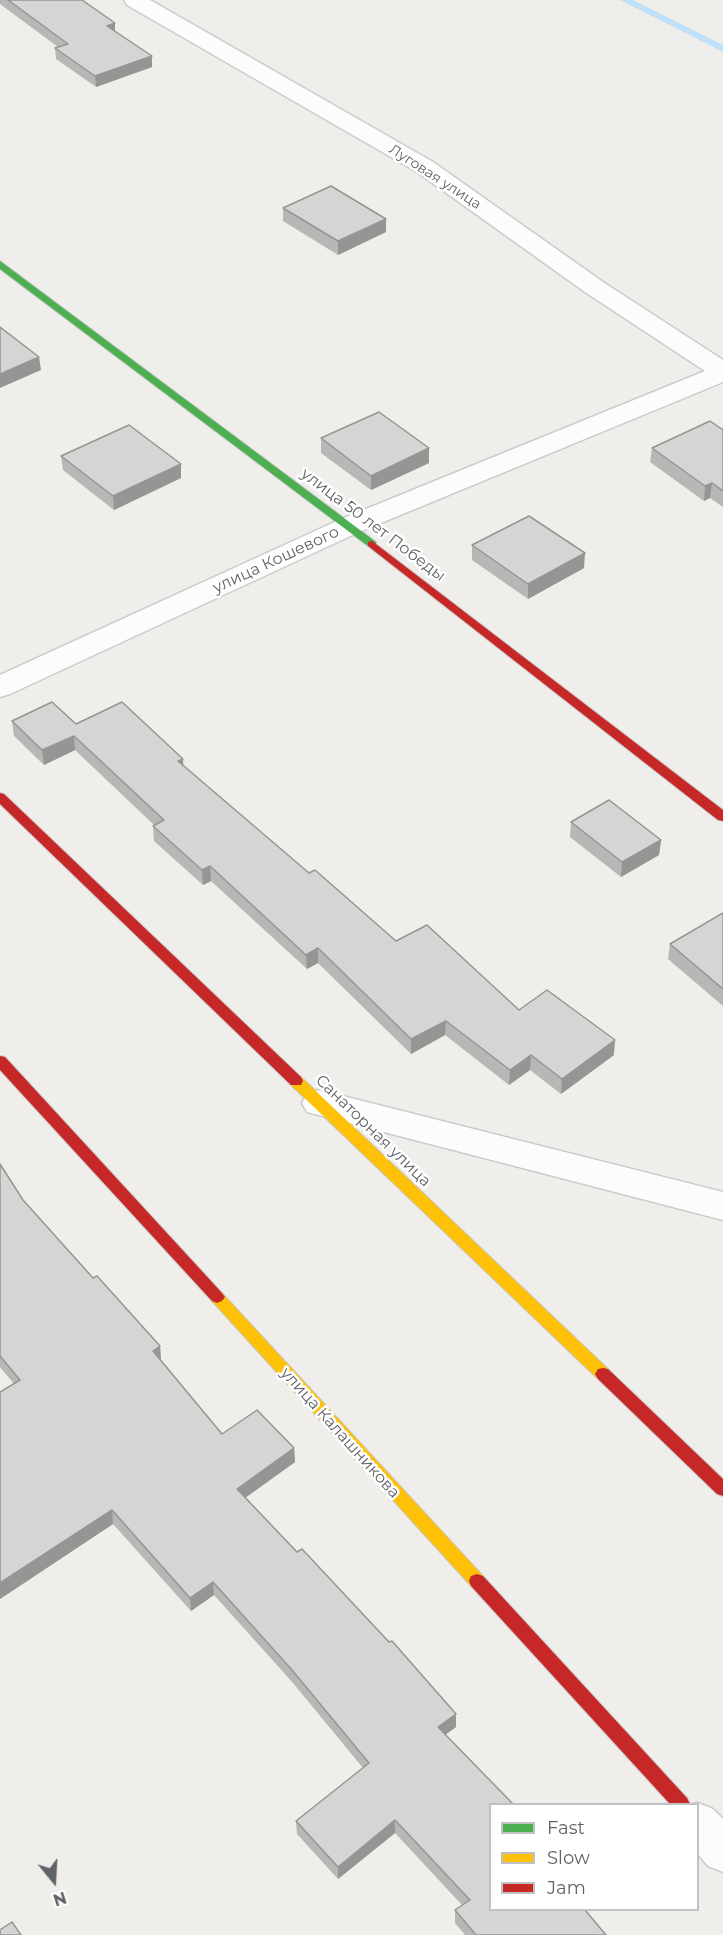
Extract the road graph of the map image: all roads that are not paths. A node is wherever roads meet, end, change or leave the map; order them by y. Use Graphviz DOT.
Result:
graph roads {
  1 [pos="135,0"];
  2 [pos="0,264"];
  3 [pos="723,372"];
  4 [pos="349,526"];
  5 [pos="0,687"];
  6 [pos="0,797"];
  7 [pos="723,817"];
  8 [pos="0,1061"];
  9 [pos="319,1103"];
  10 [pos="723,1206"];
  11 [pos="723,1489"];
  12 [pos="680,1803"];
  13 [pos="699,1824"];
  14 [pos="723,1851"];
  1 -- 3 [label="street, Луговая улица"];
  2 -- 4 [label="street, улица 50 лет Победы"];
  3 -- 4 [label="street, улица Кошевого"];
  4 -- 5 [label="street, улица Кошевого"];
  4 -- 7 [label="street, улица 50 лет Победы"];
  6 -- 9 [label="street, Санаторная улица"];
  8 -- 12 [label="street, улица Калашникова"];
  9 -- 10 [label="street"];
  9 -- 11 [label="street, Санаторная улица"];
  13 -- 14 [label="street"];
}
